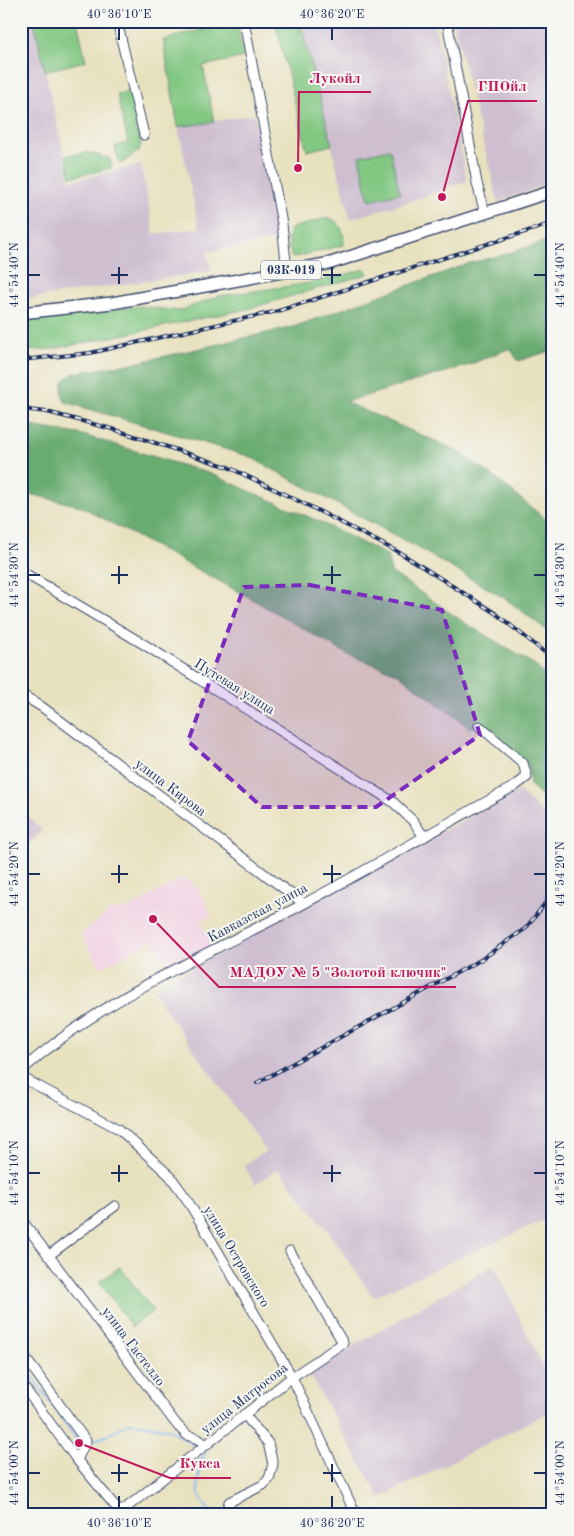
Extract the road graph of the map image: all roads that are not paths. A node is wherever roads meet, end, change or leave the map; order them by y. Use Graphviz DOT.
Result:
graph roads {
  1 [pos="117,21"];
  2 [pos="244,21"];
  3 [pos="447,21"];
  4 [pos="144,135"];
  5 [pos="553,191"];
  6 [pos="485,213"];
  7 [pos="287,271"];
  8 [pos="21,313"];
  9 [pos="21,571"];
  10 [pos="21,694"];
  11 [pos="479,726"];
  12 [pos="424,837"];
  13 [pos="304,903"];
  14 [pos="21,1071"];
  15 [pos="21,1077"];
  16 [pos="115,1206"];
  17 [pos="21,1220"];
  18 [pos="290,1251"];
  19 [pos="48,1256"];
  20 [pos="21,1352"];
  21 [pos="292,1377"];
  22 [pos="21,1384"];
  23 [pos="244,1414"];
  24 [pos="202,1448"];
  25 [pos="77,1460"];
  26 [pos="119,1513"];
  27 [pos="229,1515"];
  28 [pos="356,1515"];
  1 -- 4 [label="street"];
  2 -- 7 [label="street"];
  3 -- 6 [label="street"];
  5 -- 6 [label="main road, 03К-019"];
  6 -- 7 [label="main road, 03К-019"];
  7 -- 8 [label="main road, 03К-019"];
  9 -- 12 [label="street, Путевая улица"];
  10 -- 13 [label="street, улица Кирова"];
  11 -- 12 [label="street, Кавказская улица"];
  12 -- 13 [label="street, Кавказская улица"];
  13 -- 14 [label="street, Кавказская улица"];
  15 -- 21 [label="street, улица Островского"];
  16 -- 19 [label="street"];
  17 -- 19 [label="street, улица Гастелло"];
  18 -- 21 [label="street, улица Матросова"];
  19 -- 24 [label="street, улица Гастелло"];
  20 -- 25 [label="street"];
  21 -- 23 [label="street, улица Матросова"];
  21 -- 28 [label="street, улица Островского"];
  22 -- 25 [label="street"];
  23 -- 24 [label="street, улица Матросова"];
  23 -- 27 [label="street"];
  24 -- 26 [label="street, улица Матросова"];
  25 -- 26 [label="street"];
}
